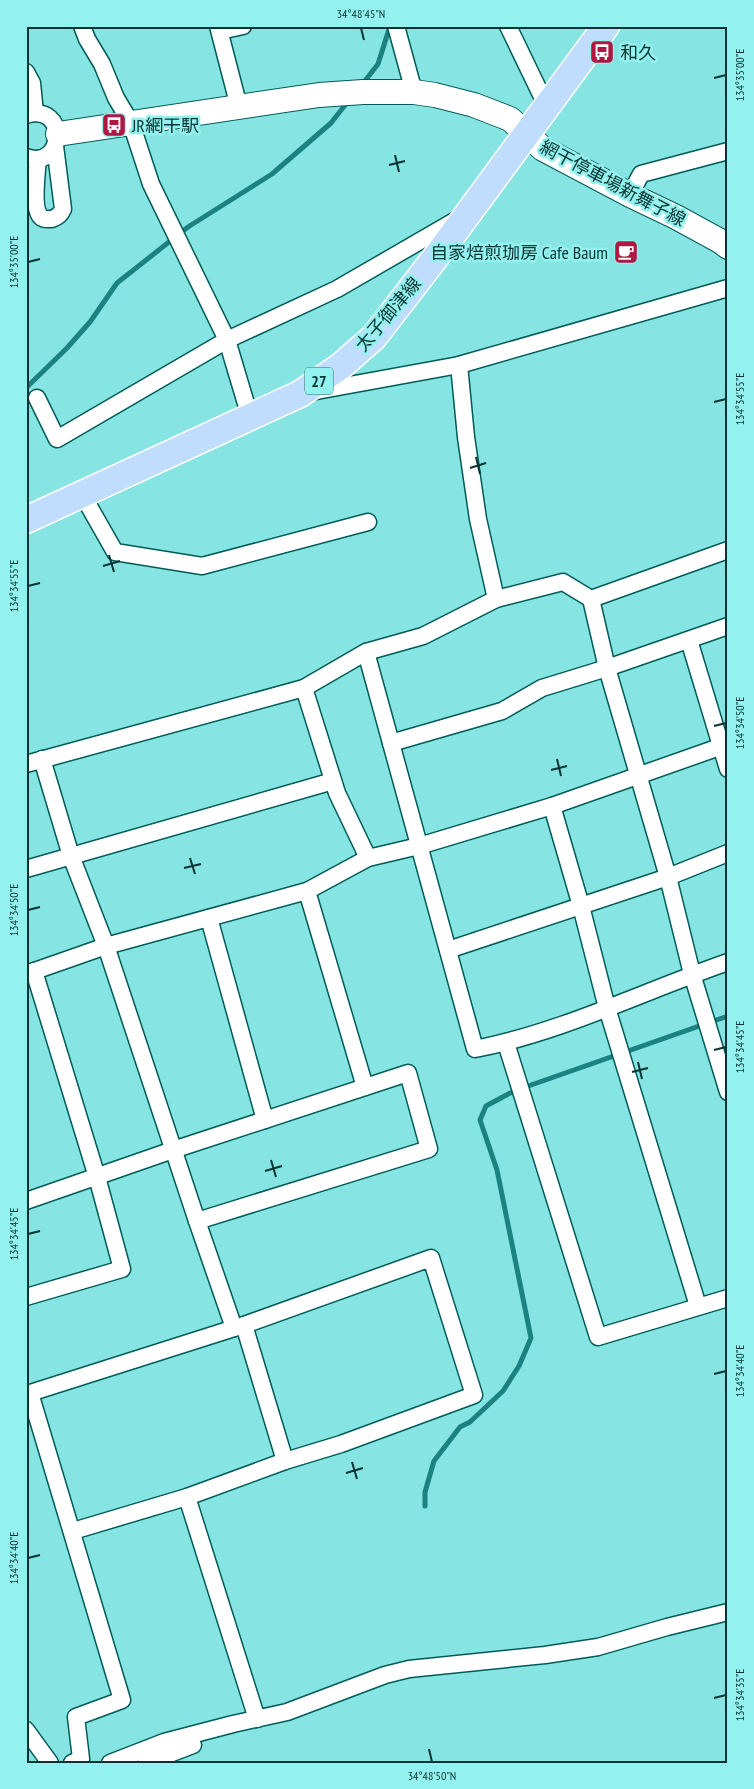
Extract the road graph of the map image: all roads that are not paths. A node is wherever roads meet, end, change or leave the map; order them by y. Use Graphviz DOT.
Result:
graph roads {
  1 [pos="82,26"];
  2 [pos="243,26"];
  3 [pos="396,26"];
  4 [pos="508,26"];
  5 [pos="606,26"];
  6 [pos="219,29"];
  7 [pos="26,72"];
  8 [pos="414,92"];
  9 [pos="239,107"];
  10 [pos="547,107"];
  11 [pos="31,114"];
  12 [pos="131,123"];
  13 [pos="526,135"];
  14 [pos="56,140"];
  15 [pos="728,151"];
  16 [pos="32,158"];
  17 [pos="630,195"];
  18 [pos="468,213"];
  19 [pos="728,247"];
  20 [pos="728,288"];
  21 [pos="227,340"];
  22 [pos="459,365"];
  23 [pos="300,394"];
  24 [pos="37,398"];
  25 [pos="250,417"];
  26 [pos="82,494"];
  27 [pos="26,520"];
  28 [pos="368,522"];
  29 [pos="728,550"];
  30 [pos="496,598"];
  31 [pos="591,599"];
  32 [pos="728,626"];
  33 [pos="689,640"];
  34 [pos="366,652"];
  35 [pos="607,668"];
  36 [pos="304,688"];
  37 [pos="390,743"];
  38 [pos="724,745"];
  39 [pos="34,761"];
  40 [pos="728,769"];
  41 [pos="638,775"];
  42 [pos="333,781"];
  43 [pos="552,806"];
  44 [pos="419,846"];
  45 [pos="728,853"];
  46 [pos="71,856"];
  47 [pos="368,858"];
  48 [pos="26,869"];
  49 [pos="668,877"];
  50 [pos="307,891"];
  51 [pos="581,906"];
  52 [pos="209,918"];
  53 [pos="106,946"];
  54 [pos="448,950"];
  55 [pos="728,962"];
  56 [pos="30,972"];
  57 [pos="692,974"];
  58 [pos="607,1008"];
  59 [pos="506,1043"];
  60 [pos="365,1087"];
  61 [pos="728,1092"];
  62 [pos="265,1120"];
  63 [pos="173,1150"];
  64 [pos="97,1177"];
  65 [pos="26,1201"];
  66 [pos="197,1221"];
  67 [pos="26,1297"];
  68 [pos="728,1298"];
  69 [pos="698,1306"];
  70 [pos="239,1327"];
  71 [pos="285,1461"];
  72 [pos="187,1496"];
  73 [pos="72,1531"];
  74 [pos="728,1612"];
  75 [pos="257,1719"];
  76 [pos="26,1730"];
  77 [pos="50,1763"];
  78 [pos="72,1763"];
  79 [pos="110,1763"];
  80 [pos="146,1763"];
  1 -- 12 [label="street"];
  2 -- 6 [label="street"];
  3 -- 8 [label="street"];
  4 -- 10 [label="street"];
  5 -- 10 [label="main road, 太子御津線 / 27"];
  6 -- 9 [label="street"];
  7 -- 11 [label="street"];
  8 -- 9 [label="main road, 網干停車場新舞子線"];
  8 -- 13 [label="main road, 網干停車場新舞子線"];
  9 -- 12 [label="main road, 網干停車場新舞子線"];
  10 -- 13 [label="main road, 太子御津線 / 27"];
  11 -- 14 [label="street"];
  12 -- 14 [label="main road, 網干停車場新舞子線"];
  12 -- 21 [label="street"];
  13 -- 17 [label="main road, 網干停車場新舞子線"];
  13 -- 18 [label="main road, 太子御津線 / 27"];
  14 -- 16 [label="street"];
  14 -- 16 [label="street"];
  15 -- 17 [label="street"];
  17 -- 19 [label="main road, 網干停車場新舞子線"];
  18 -- 21 [label="street"];
  18 -- 23 [label="main road, 太子御津線 / 27"];
  20 -- 22 [label="street"];
  21 -- 24 [label="street"];
  21 -- 25 [label="street"];
  22 -- 23 [label="street"];
  22 -- 30 [label="street"];
  23 -- 25 [label="main road, 太子御津線 / 27"];
  25 -- 26 [label="main road, 太子御津線 / 27"];
  26 -- 27 [label="main road, 太子御津線 / 27"];
  26 -- 28 [label="street"];
  29 -- 31 [label="street"];
  30 -- 31 [label="street"];
  30 -- 34 [label="street"];
  31 -- 35 [label="street"];
  32 -- 33 [label="street"];
  33 -- 35 [label="street"];
  33 -- 38 [label="street"];
  34 -- 36 [label="street"];
  34 -- 37 [label="street"];
  35 -- 37 [label="street"];
  35 -- 41 [label="street"];
  36 -- 39 [label="street"];
  36 -- 42 [label="street"];
  37 -- 44 [label="street"];
  38 -- 40 [label="street"];
  38 -- 41 [label="street"];
  39 -- 46 [label="street"];
  41 -- 43 [label="street"];
  41 -- 49 [label="street"];
  42 -- 46 [label="street"];
  42 -- 47 [label="street"];
  43 -- 44 [label="street"];
  43 -- 51 [label="street"];
  44 -- 47 [label="street"];
  44 -- 54 [label="street"];
  45 -- 49 [label="street"];
  46 -- 48 [label="street"];
  46 -- 53 [label="street"];
  47 -- 50 [label="street"];
  49 -- 51 [label="street"];
  49 -- 57 [label="street"];
  50 -- 52 [label="street"];
  50 -- 60 [label="street"];
  51 -- 54 [label="street"];
  51 -- 58 [label="street"];
  52 -- 53 [label="street"];
  52 -- 62 [label="street"];
  53 -- 56 [label="street"];
  53 -- 63 [label="street"];
  54 -- 59 [label="street"];
  55 -- 57 [label="street"];
  56 -- 64 [label="street"];
  57 -- 58 [label="street"];
  57 -- 61 [label="street"];
  58 -- 59 [label="street"];
  58 -- 69 [label="street"];
  59 -- 69 [label="street"];
  60 -- 62 [label="street"];
  60 -- 66 [label="street"];
  62 -- 63 [label="street"];
  63 -- 64 [label="street"];
  63 -- 66 [label="street"];
  64 -- 65 [label="street"];
  64 -- 67 [label="street"];
  66 -- 70 [label="street"];
  68 -- 69 [label="street"];
  70 -- 71 [label="street"];
  70 -- 71 [label="street"];
  70 -- 73 [label="street"];
  71 -- 72 [label="street"];
  72 -- 73 [label="street"];
  72 -- 75 [label="street"];
  73 -- 78 [label="street"];
  74 -- 75 [label="street"];
  75 -- 79 [label="street"];
  75 -- 80 [label="street"];
  76 -- 77 [label="street"];
}
